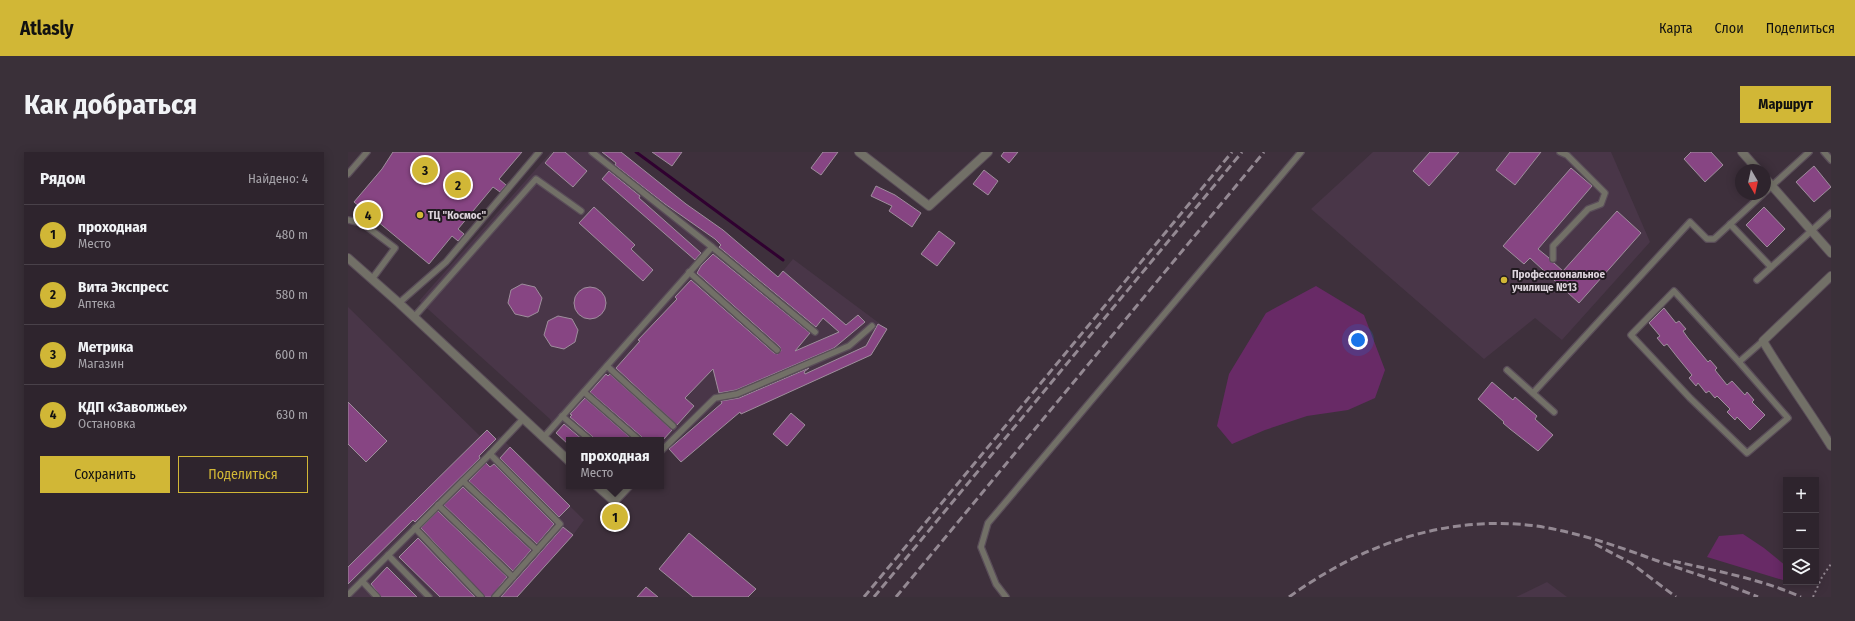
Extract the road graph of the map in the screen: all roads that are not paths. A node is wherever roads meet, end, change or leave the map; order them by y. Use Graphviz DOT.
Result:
graph roads {
  1 [pos="367,152"];
  2 [pos="540,152"];
  3 [pos="592,152"];
  4 [pos="859,152"];
  5 [pos="988,152"];
  6 [pos="1301,152"];
  7 [pos="1560,152"];
  8 [pos="1742,152"];
  9 [pos="1809,152"];
  10 [pos="1824,152"];
  11 [pos="1831,160"];
  12 [pos="1753,164"];
  13 [pos="348,174"];
  14 [pos="1772,186"];
  15 [pos="1756,200"];
  16 [pos="581,211"];
  17 [pos="1831,213"];
  18 [pos="348,220"];
  19 [pos="1730,224"];
  20 [pos="1812,231"];
  21 [pos="712,247"];
  22 [pos="1831,253"];
  23 [pos="348,258"];
  24 [pos="1553,259"];
  25 [pos="1771,267"];
  26 [pos="689,272"];
  27 [pos="1831,276"];
  28 [pos="372,279"];
  29 [pos="1757,280"];
  30 [pos="399,303"];
  31 [pos="414,316"];
  32 [pos="872,326"];
  33 [pos="815,332"];
  34 [pos="1763,342"];
  35 [pos="776,350"];
  36 [pos="1739,362"];
  37 [pos="607,366"];
  38 [pos="1507,370"];
  39 [pos="584,392"];
  40 [pos="1533,393"];
  41 [pos="1554,412"];
  42 [pos="562,416"];
  43 [pos="523,419"];
  44 [pos="673,426"];
  45 [pos="586,437"];
  46 [pos="636,437"];
  47 [pos="543,438"];
  48 [pos="1831,446"];
  49 [pos="664,448"];
  50 [pos="490,454"];
  51 [pos="566,458"];
  52 [pos="463,480"];
  53 [pos="600,489"];
  54 [pos="627,489"];
  55 [pos="615,502"];
  56 [pos="438,505"];
  57 [pos="415,528"];
  58 [pos="537,550"];
  59 [pos="388,555"];
  60 [pos="513,577"];
  61 [pos="362,581"];
  62 [pos="348,595"];
  63 [pos="377,597"];
  64 [pos="429,597"];
  65 [pos="481,597"];
  66 [pos="495,597"];
  67 [pos="1006,597"];
  1 -- 13 [label="lane"];
  2 -- 30 [label="lane"];
  3 -- 21 [label="lane"];
  4 -- 5 [label="street"];
  6 -- 67 [label="lane"];
  7 -- 24 [label="lane"];
  8 -- 12 [label="street"];
  9 -- 14 [label="lane"];
  10 -- 11 [label="lane"];
  14 -- 20 [label="street"];
  15 -- 19 [label="lane"];
  16 -- 31 [label="lane"];
  17 -- 20 [label="lane"];
  18 -- 28 [label="lane"];
  19 -- 25 [label="lane"];
  19 -- 40 [label="lane"];
  20 -- 22 [label="street"];
  20 -- 25 [label="lane"];
  21 -- 26 [label="lane"];
  21 -- 33 [label="lane"];
  23 -- 28 [label="street"];
  25 -- 29 [label="lane"];
  26 -- 35 [label="lane"];
  26 -- 37 [label="lane"];
  27 -- 34 [label="street"];
  28 -- 30 [label="street"];
  30 -- 31 [label="street"];
  31 -- 43 [label="street"];
  32 -- 49 [label="lane"];
  34 -- 36 [label="lane"];
  34 -- 48 [label="street"];
  36 -- 36 [label="lane"];
  37 -- 39 [label="lane"];
  37 -- 44 [label="lane"];
  38 -- 40 [label="lane"];
  39 -- 42 [label="lane"];
  39 -- 46 [label="lane"];
  40 -- 41 [label="lane"];
  42 -- 45 [label="lane"];
  42 -- 47 [label="lane"];
  43 -- 47 [label="street"];
  43 -- 50 [label="lane"];
  47 -- 51 [label="street"];
  50 -- 52 [label="lane"];
  50 -- 58 [label="lane"];
  52 -- 56 [label="lane"];
  52 -- 58 [label="lane"];
  53 -- 55 [label="street"];
  54 -- 55 [label="lane"];
  56 -- 57 [label="lane"];
  56 -- 60 [label="lane"];
  57 -- 59 [label="lane"];
  57 -- 65 [label="lane"];
  58 -- 60 [label="lane"];
  59 -- 61 [label="lane"];
  59 -- 64 [label="lane"];
  60 -- 66 [label="lane"];
  61 -- 62 [label="lane"];
  61 -- 63 [label="lane"];
}
